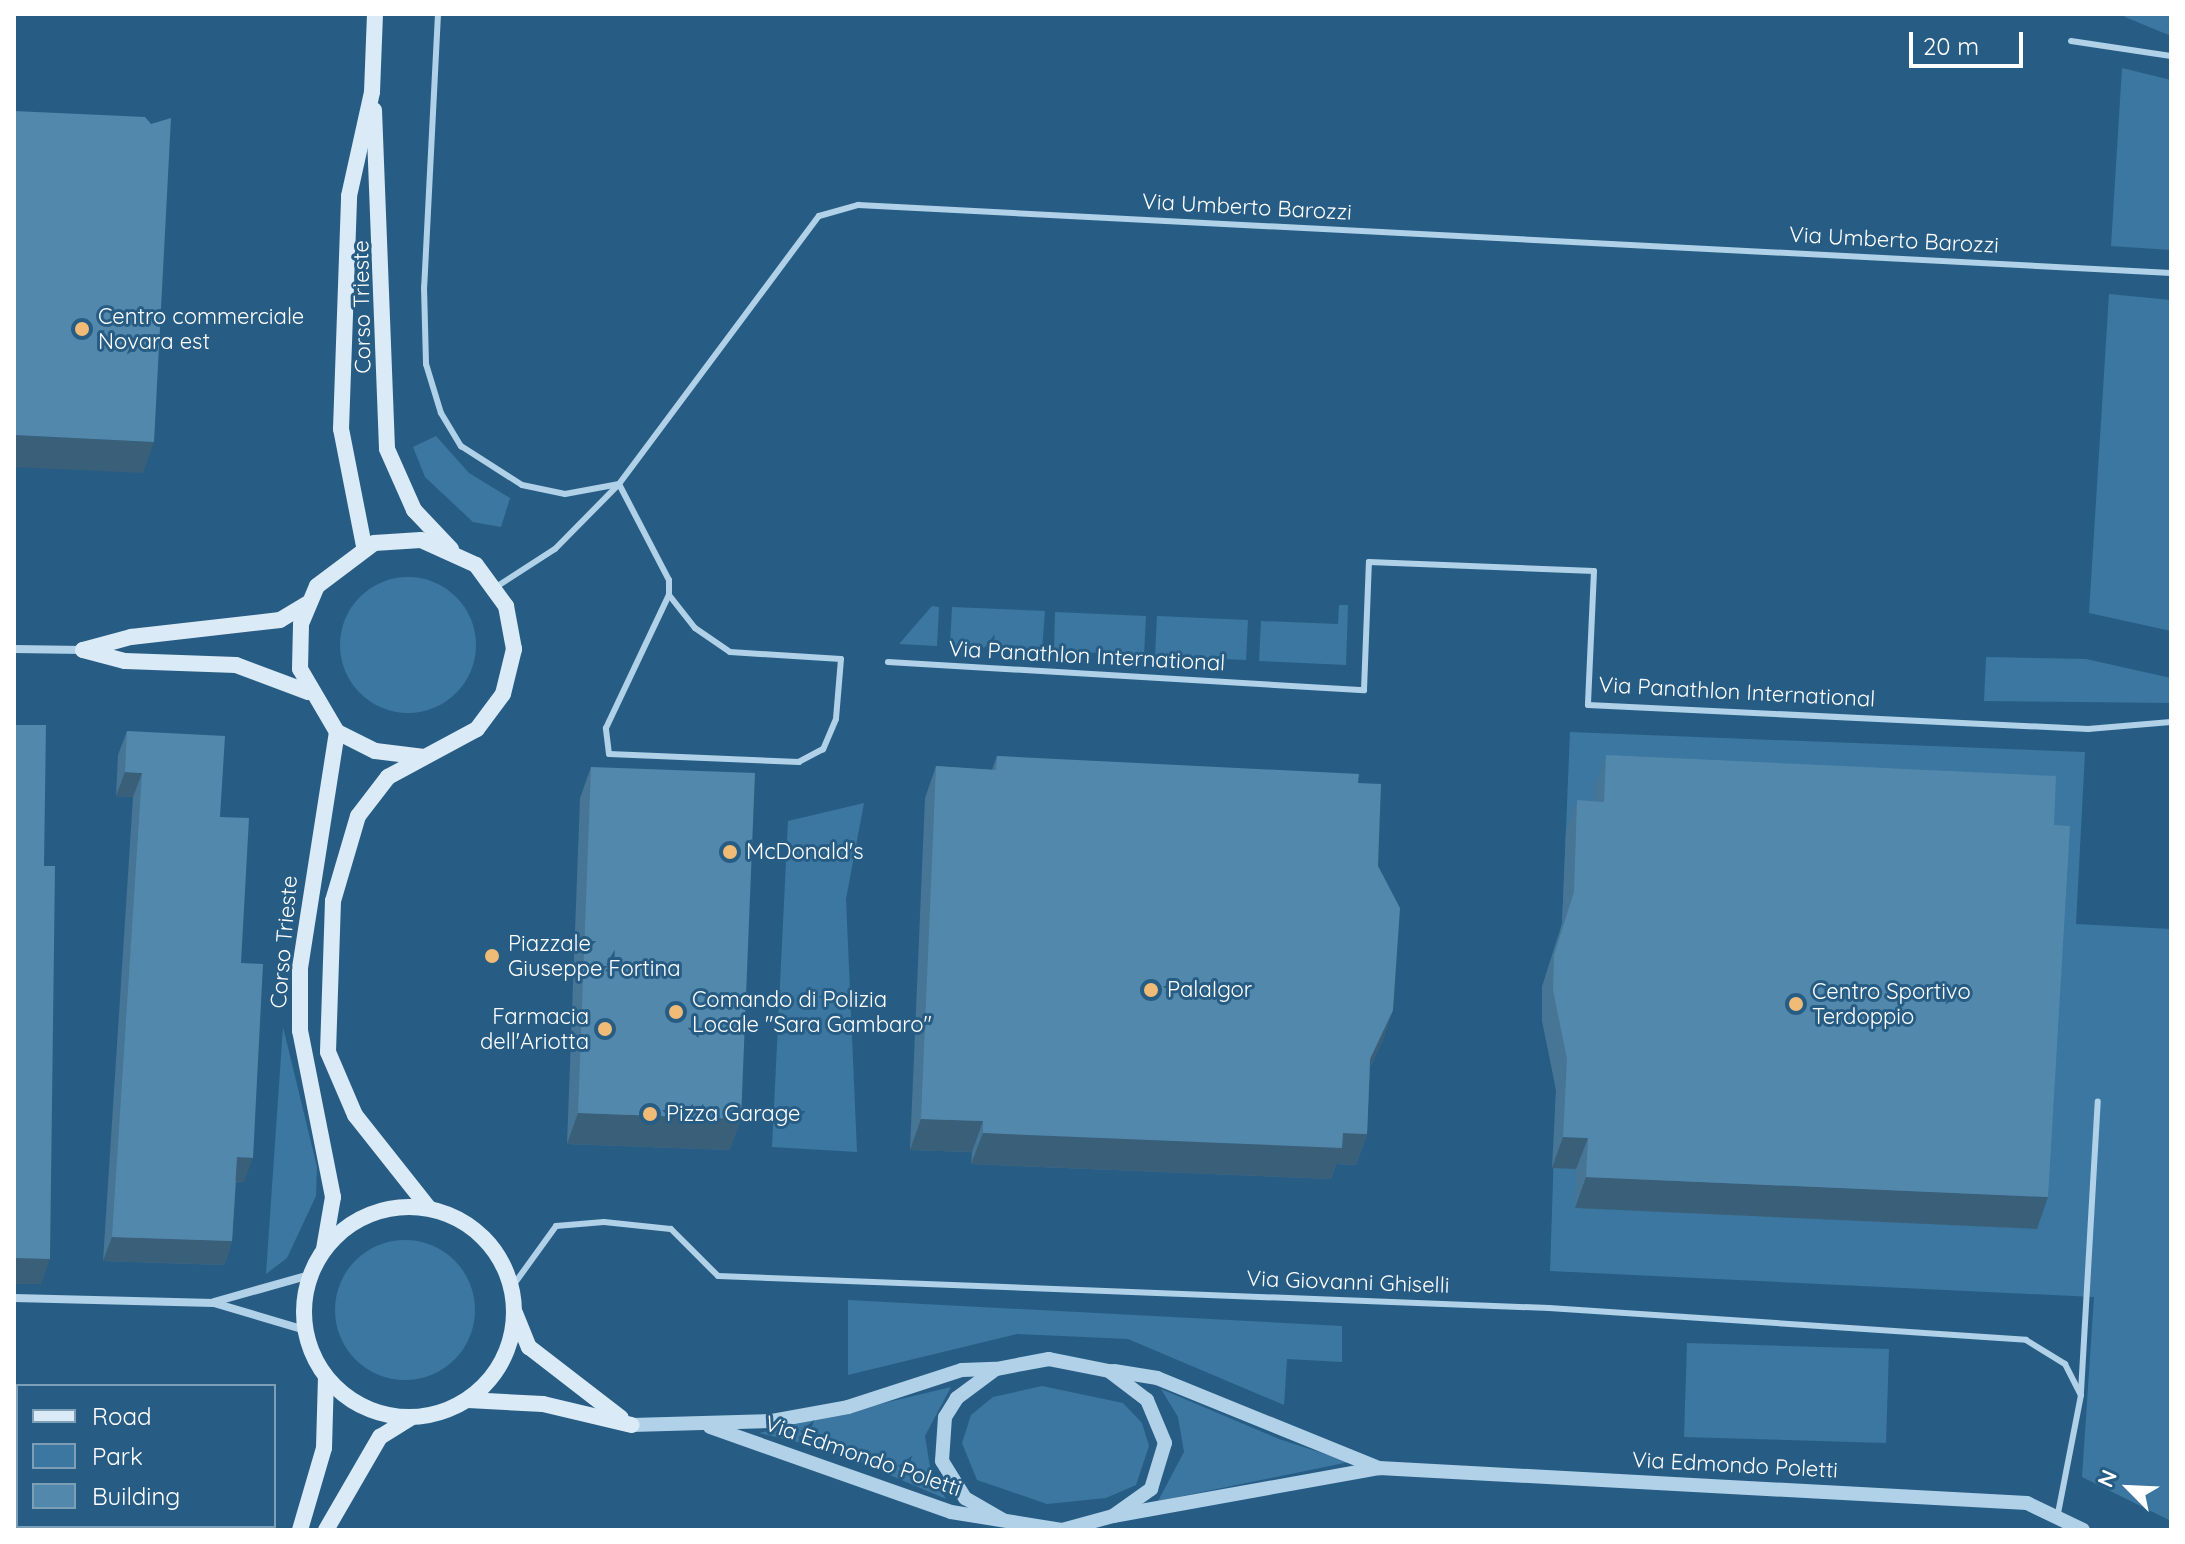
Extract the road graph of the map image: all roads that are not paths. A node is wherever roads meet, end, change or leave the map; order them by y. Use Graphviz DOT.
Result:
graph roads {
  1 [pos="375,14"];
  2 [pos="438,14"];
  3 [pos="2071,41"];
  4 [pos="2171,56"];
  5 [pos="372,92"];
  6 [pos="2171,273"];
  7 [pos="619,484"];
  8 [pos="364,546"];
  9 [pos="451,549"];
  10 [pos="496,587"];
  11 [pos="669,595"];
  12 [pos="307,604"];
  13 [pos="14,649"];
  14 [pos="83,650"];
  15 [pos="888,662"];
  16 [pos="308,692"];
  17 [pos="2171,722"];
  18 [pos="337,732"];
  19 [pos="424,757"];
  20 [pos="2098,1101"];
  21 [pos="428,1207"];
  22 [pos="324,1249"];
  23 [pos="310,1275"];
  24 [pos="512,1287"];
  25 [pos="14,1298"];
  26 [pos="214,1303"];
  27 [pos="515,1313"];
  28 [pos="305,1330"];
  29 [pos="996,1369"];
  30 [pos="1109,1371"];
  31 [pos="326,1378"];
  32 [pos="2081,1395"];
  33 [pos="468,1400"];
  34 [pos="410,1418"];
  35 [pos="632,1425"];
  36 [pos="710,1427"];
  37 [pos="1379,1468"];
  38 [pos="1113,1516"];
  39 [pos="2057,1518"];
  40 [pos="1003,1520"];
  41 [pos="300,1530"];
  42 [pos="326,1530"];
  43 [pos="1062,1530"];
  44 [pos="2083,1530"];
  1 -- 5 [label="main road, Corso Trieste"];
  2 -- 7 [label="lane"];
  3 -- 4 [label="lane"];
  5 -- 8 [label="main road, Corso Trieste"];
  5 -- 9 [label="main road, Corso Trieste"];
  6 -- 7 [label="lane, Via Umberto Barozzi"];
  7 -- 10 [label="lane, Via Umberto Barozzi"];
  7 -- 11 [label="lane"];
  8 -- 9 [label="main road"];
  8 -- 12 [label="main road"];
  9 -- 10 [label="main road"];
  10 -- 19 [label="main road"];
  11 -- 11 [label="lane"];
  12 -- 14 [label="main road"];
  12 -- 16 [label="main road"];
  13 -- 14 [label="street"];
  14 -- 16 [label="main road"];
  15 -- 17 [label="lane, Via Panathlon International"];
  16 -- 18 [label="main road"];
  18 -- 19 [label="main road"];
  18 -- 22 [label="main road, Corso Trieste"];
  19 -- 21 [label="main road, Corso Trieste"];
  20 -- 32 [label="lane"];
  21 -- 22 [label="main road"];
  21 -- 24 [label="main road"];
  22 -- 23 [label="main road"];
  23 -- 26 [label="street"];
  23 -- 28 [label="main road"];
  24 -- 27 [label="main road"];
  24 -- 32 [label="lane, Via Giovanni Ghiselli"];
  25 -- 26 [label="street"];
  26 -- 28 [label="street"];
  27 -- 33 [label="main road"];
  27 -- 35 [label="main road"];
  28 -- 31 [label="main road"];
  29 -- 30 [label="street"];
  29 -- 36 [label="street, Via Edmondo Poletti"];
  29 -- 40 [label="street"];
  30 -- 37 [label="street, Via Edmondo Poletti"];
  30 -- 38 [label="street"];
  31 -- 34 [label="main road"];
  31 -- 41 [label="main road"];
  32 -- 39 [label="lane"];
  33 -- 34 [label="main road"];
  33 -- 35 [label="main road"];
  34 -- 42 [label="main road"];
  35 -- 36 [label="street, Via Edmondo Poletti"];
  36 -- 40 [label="street, Via Edmondo Poletti"];
  37 -- 38 [label="street, Via Edmondo Poletti"];
  37 -- 39 [label="street, Via Edmondo Poletti"];
  38 -- 43 [label="street"];
  39 -- 44 [label="street, Via Edmondo Poletti"];
  40 -- 43 [label="street"];
}
